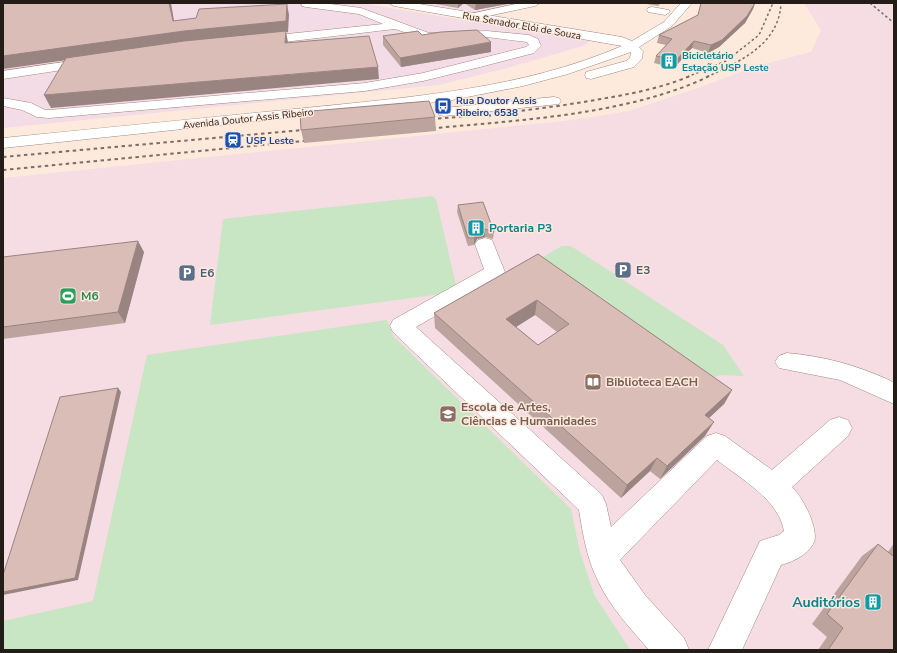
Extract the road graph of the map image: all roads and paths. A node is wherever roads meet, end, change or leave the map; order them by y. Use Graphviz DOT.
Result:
graph roads {
  1 [pos="394,3"];
  2 [pos="535,3"];
  3 [pos="687,3"];
  4 [pos="306,4"];
  5 [pos="668,8"];
  6 [pos="652,10"];
  7 [pos="474,16"];
  8 [pos="396,26"];
  9 [pos="247,42"];
  10 [pos="617,43"];
  11 [pos="104,60"];
  12 [pos="3,75"];
  13 [pos="532,76"];
  14 [pos="554,101"];
  15 [pos="3,102"];
  16 [pos="444,112"];
  17 [pos="3,131"];
  18 [pos="3,143"];
  19 [pos="485,244"];
  20 [pos="787,362"];
  21 [pos="894,394"];
  22 [pos="839,428"];
  23 [pos="773,487"];
  24 [pos="604,554"];
  25 [pos="672,650"];
  26 [pos="725,650"];
  1 -- 7 [label="main road, Rua Senador Elói de Souza"];
  2 -- 7 [label="main road"];
  3 -- 10 [label="main road, Avenida Doutor Assis Ribeiro"];
  4 -- 8 [label="main road"];
  5 -- 6 [label="main road"];
  5 -- 10 [label="main road, Avenida Doutor Assis Ribeiro"];
  7 -- 10 [label="main road, Rua Senador Elói de Souza"];
  8 -- 9 [label="main road"];
  8 -- 15 [label="main road"];
  10 -- 13 [label="main road, Avenida Doutor Assis Ribeiro"];
  10 -- 13 [label="main road"];
  11 -- 12 [label="main road"];
  13 -- 17 [label="main road, Avenida Doutor Assis Ribeiro"];
  13 -- 18 [label="main road, Avenida Doutor Assis Ribeiro"];
  14 -- 16 [label="main road"];
  19 -- 24 [label="main road"];
  20 -- 21 [label="main road"];
  22 -- 23 [label="main road"];
  23 -- 24 [label="main road"];
  23 -- 26 [label="main road"];
  24 -- 25 [label="main road"];
}
